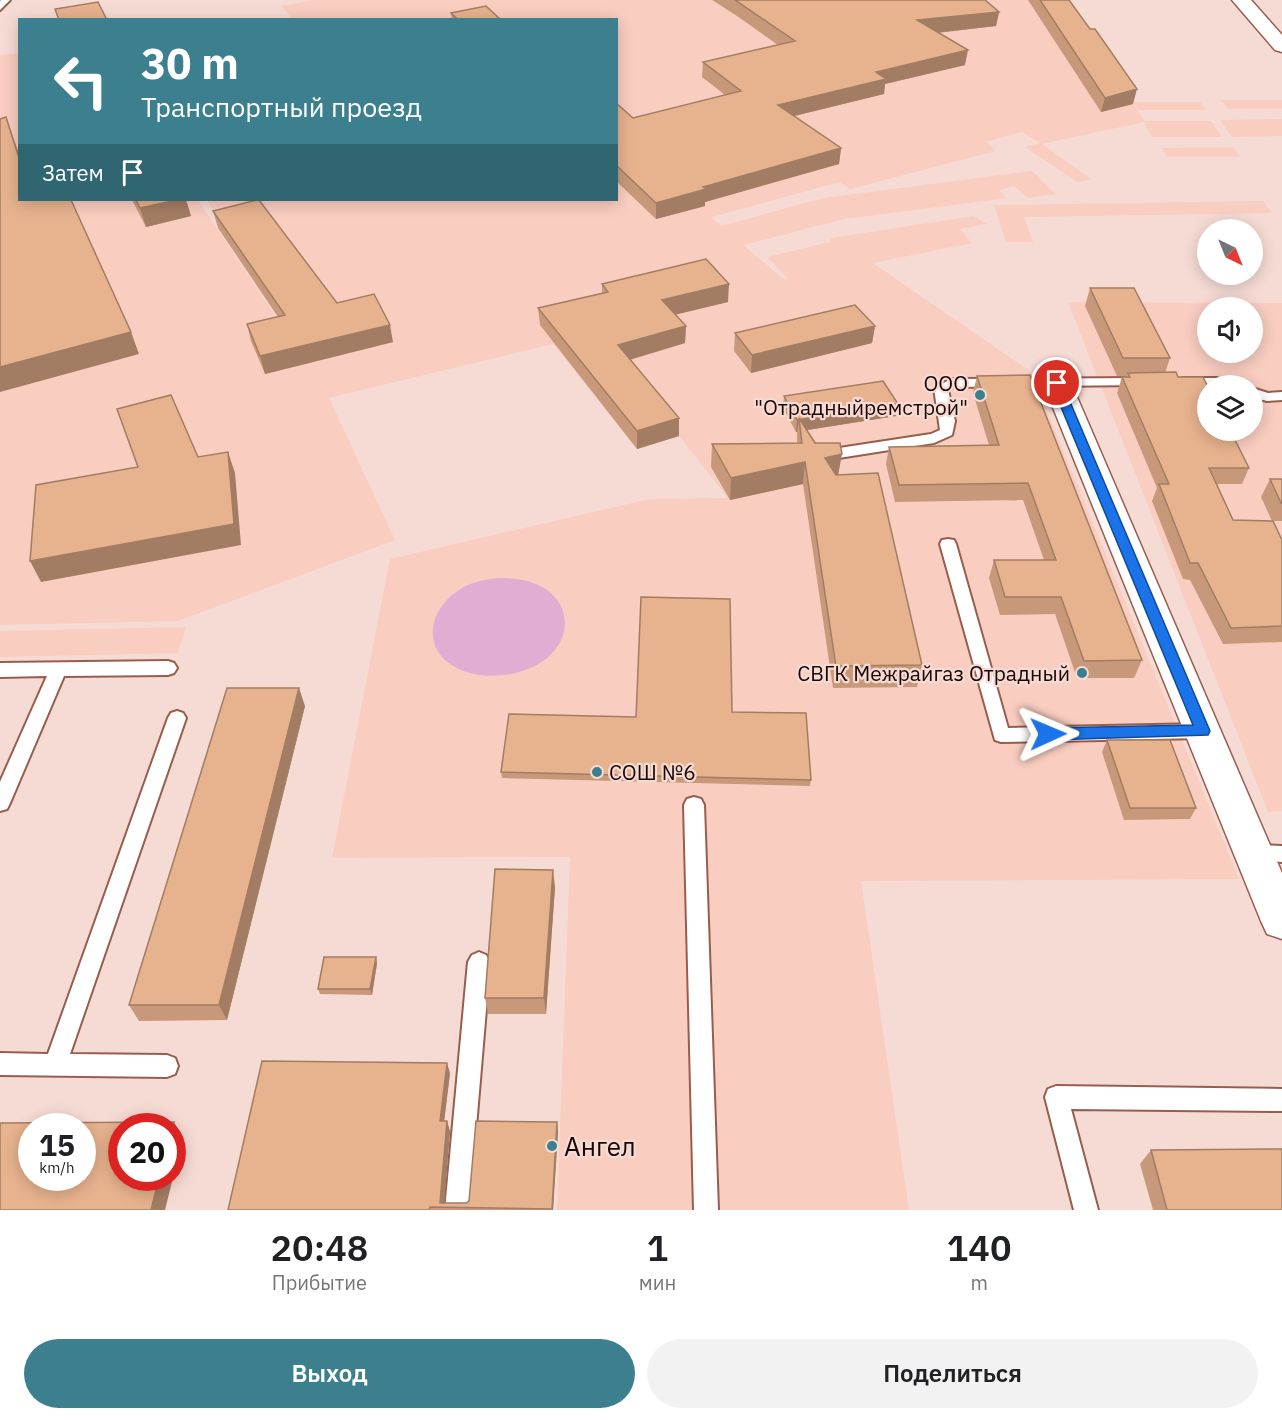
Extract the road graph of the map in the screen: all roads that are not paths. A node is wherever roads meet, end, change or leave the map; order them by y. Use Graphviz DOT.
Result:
graph roads {
  1 [pos="6,0"];
  2 [pos="1246,5"];
  3 [pos="0,7"];
  4 [pos="1275,10"];
  5 [pos="1282,46"];
  6 [pos="1197,382"];
  7 [pos="1057,383"];
  8 [pos="1263,395"];
  9 [pos="1282,396"];
  10 [pos="826,454"];
  11 [pos="948,544"];
  12 [pos="168,668"];
  13 [pos="0,670"];
  14 [pos="58,670"];
  15 [pos="177,718"];
  16 [pos="1203,731"];
  17 [pos="0,803"];
  18 [pos="694,806"];
  19 [pos="1268,853"];
  20 [pos="1282,921"];
  21 [pos="479,962"];
  22 [pos="0,1064"];
  23 [pos="55,1065"];
  24 [pos="167,1066"];
  25 [pos="1282,1100"];
  26 [pos="457,1210"];
  27 [pos="706,1210"];
  28 [pos="1086,1210"];
  1 -- 3 [label="lane"];
  2 -- 4 [label="street"];
  2 -- 5 [label="street"];
  6 -- 7 [label="lane"];
  7 -- 10 [label="lane"];
  7 -- 16 [label="street"];
  8 -- 9 [label="lane"];
  11 -- 16 [label="lane"];
  12 -- 14 [label="lane"];
  13 -- 14 [label="lane"];
  14 -- 17 [label="lane"];
  15 -- 23 [label="lane"];
  16 -- 19 [label="street"];
  18 -- 27 [label="lane"];
  19 -- 20 [label="street"];
  21 -- 26 [label="lane"];
  22 -- 23 [label="lane"];
  23 -- 24 [label="lane"];
  25 -- 28 [label="lane"];
}
